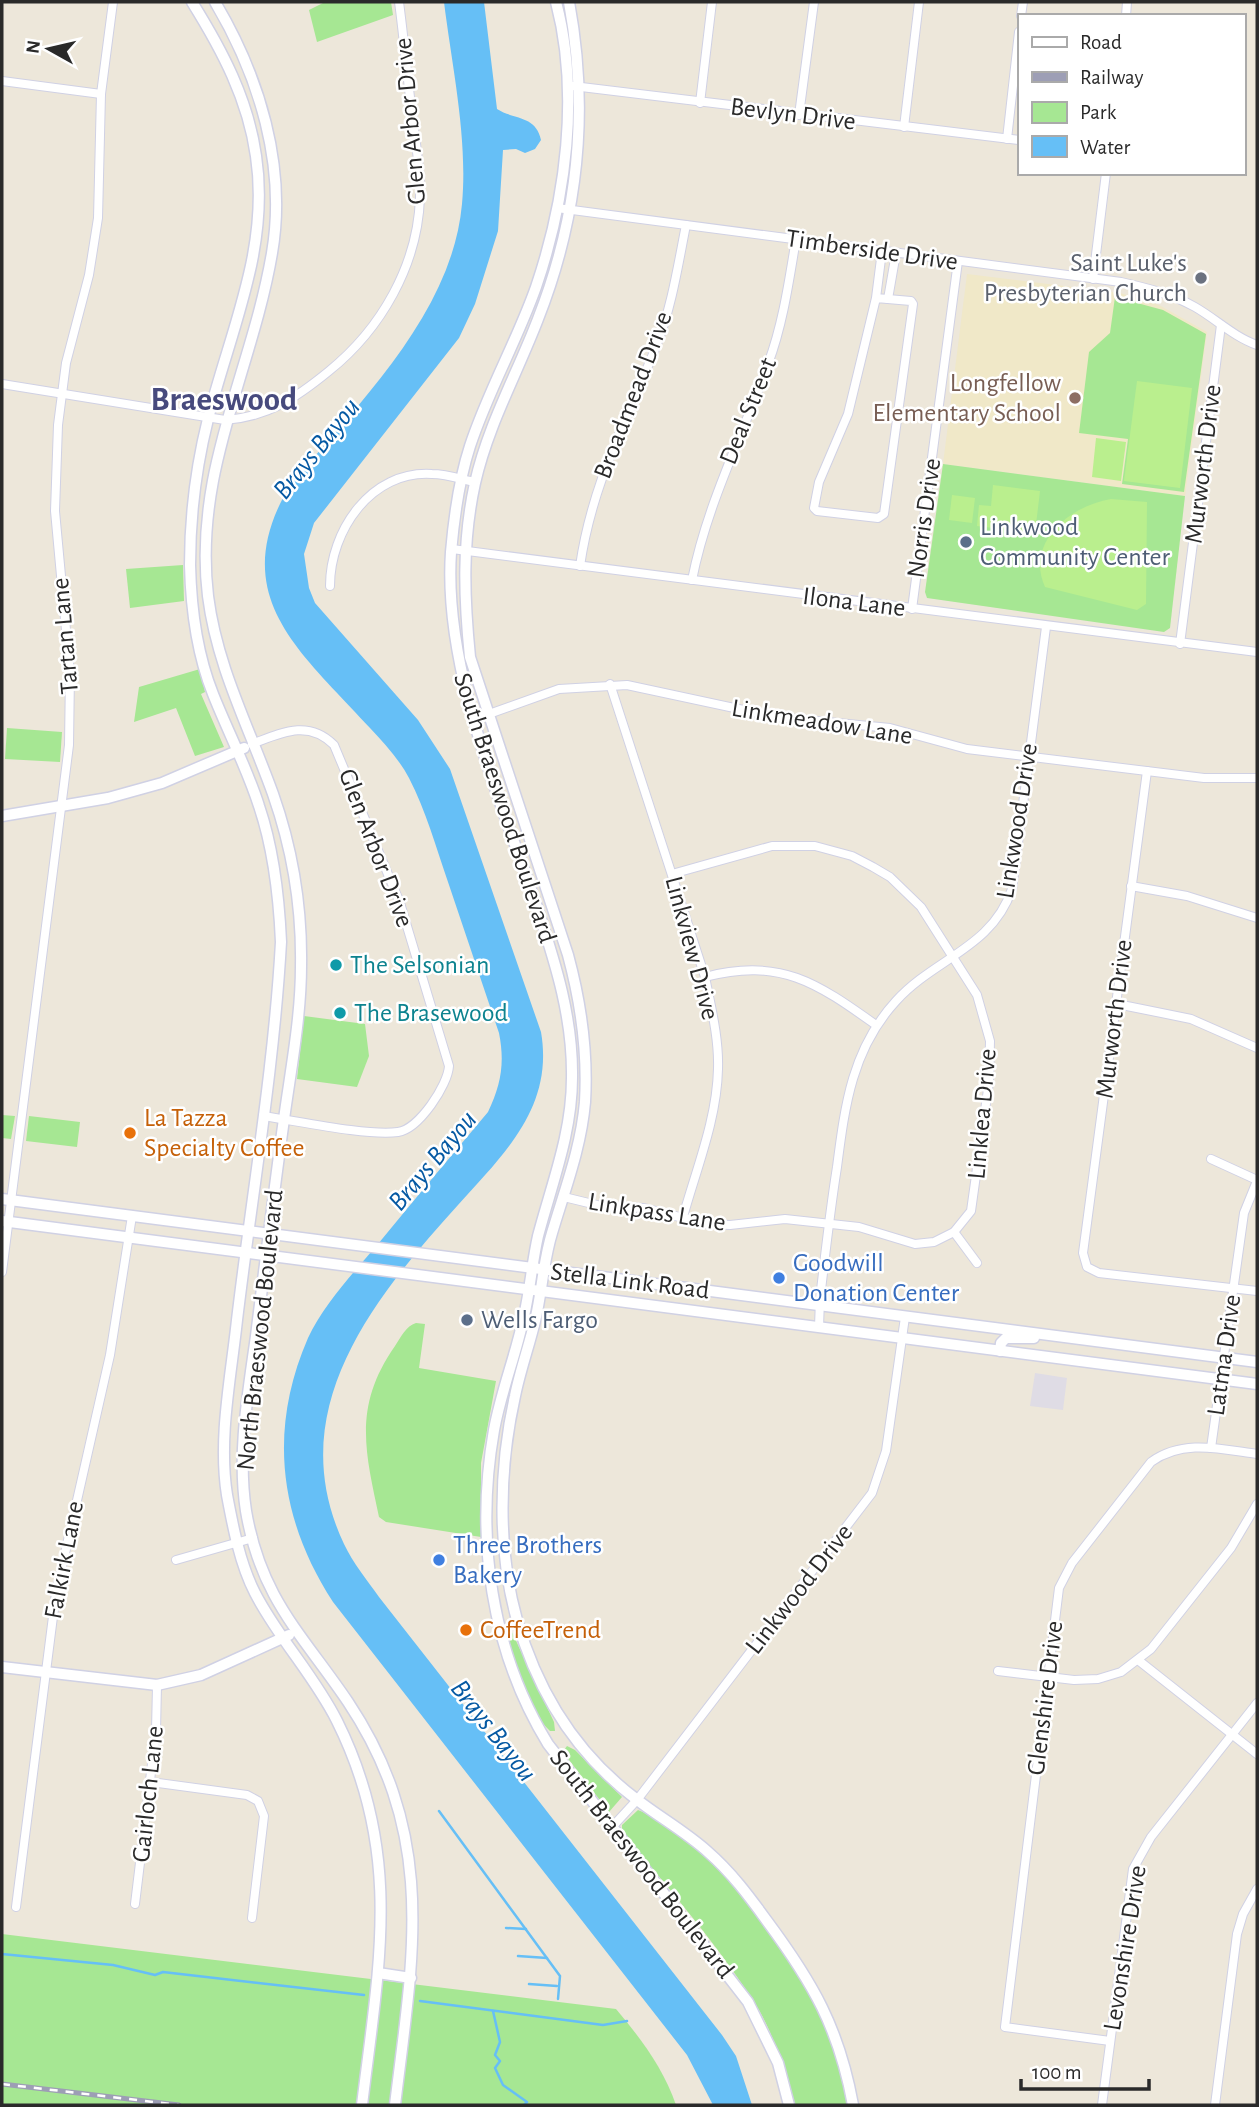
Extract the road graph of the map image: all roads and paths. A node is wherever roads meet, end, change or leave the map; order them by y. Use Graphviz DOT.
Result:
graph roads {
  1 [pos="113,2"];
  2 [pos="192,2"];
  3 [pos="215,2"];
  4 [pos="399,2"];
  5 [pos="556,2"];
  6 [pos="569,2"];
  7 [pos="712,2"];
  8 [pos="814,2"];
  9 [pos="919,2"];
  10 [pos="1018,41"];
  11 [pos="2,81"];
  12 [pos="567,86"];
  13 [pos="579,87"];
  14 [pos="101,94"];
  15 [pos="700,103"];
  16 [pos="799,114"];
  17 [pos="904,127"];
  18 [pos="1007,139"];
  19 [pos="1018,140"];
  20 [pos="272,156"];
  21 [pos="256,159"];
  22 [pos="1106,175"];
  23 [pos="557,208"];
  24 [pos="570,209"];
  25 [pos="686,225"];
  26 [pos="796,239"];
  27 [pos="882,251"];
  28 [pos="896,253"];
  29 [pos="958,261"];
  30 [pos="1093,279"];
  31 [pos="876,298"];
  32 [pos="888,299"];
  33 [pos="1221,325"];
  34 [pos="1257,345"];
  35 [pos="2,384"];
  36 [pos="62,392"];
  37 [pos="209,415"];
  38 [pos="225,419"];
  39 [pos="461,479"];
  40 [pos="475,482"];
  41 [pos="452,549"];
  42 [pos="464,550"];
  43 [pos="190,565"];
  44 [pos="206,565"];
  45 [pos="580,566"];
  46 [pos="692,580"];
  47 [pos="330,586"];
  48 [pos="912,609"];
  49 [pos="1046,627"];
  50 [pos="1180,644"];
  51 [pos="1257,652"];
  52 [pos="610,684"];
  53 [pos="488,714"];
  54 [pos="475,719"];
  55 [pos="252,744"];
  56 [pos="237,751"];
  57 [pos="1028,758"];
  58 [pos="1147,771"];
  59 [pos="1257,778"];
  60 [pos="62,807"];
  61 [pos="2,817"];
  62 [pos="672,874"];
  63 [pos="296,885"];
  64 [pos="1131,886"];
  65 [pos="279,896"];
  66 [pos="1257,918"];
  67 [pos="953,956"];
  68 [pos="705,978"];
  69 [pos="1117,1004"];
  70 [pos="876,1025"];
  71 [pos="1257,1048"];
  72 [pos="263,1116"];
  73 [pos="284,1119"];
  74 [pos="1211,1159"];
  75 [pos="1257,1180"];
  76 [pos="564,1197"];
  77 [pos="7,1200"];
  78 [pos="132,1216"];
  79 [pos="683,1217"];
  80 [pos="5,1221"];
  81 [pos="829,1223"];
  82 [pos="248,1231"];
  83 [pos="268,1233"];
  84 [pos="954,1233"];
  85 [pos="129,1238"];
  86 [pos="245,1252"];
  87 [pos="266,1255"];
  88 [pos="978,1263"];
  89 [pos="537,1269"];
  90 [pos="2,1272"];
  91 [pos="1233,1288"];
  92 [pos="528,1289"];
  93 [pos="540,1291"];
  94 [pos="1257,1291"];
  95 [pos="732,1294"];
  96 [pos="819,1305"];
  97 [pos="730,1315"];
  98 [pos="905,1317"];
  99 [pos="819,1327"];
  100 [pos="1058,1336"];
  101 [pos="902,1338"];
  102 [pos="1000,1351"];
  103 [pos="1223,1358"];
  104 [pos="1257,1363"];
  105 [pos="515,1368"];
  106 [pos="1221,1379"];
  107 [pos="1257,1384"];
  108 [pos="229,1396"];
  109 [pos="248,1399"];
  110 [pos="1211,1448"];
  111 [pos="1257,1454"];
  112 [pos="490,1484"];
  113 [pos="504,1486"];
  114 [pos="1257,1504"];
  115 [pos="253,1538"];
  116 [pos="237,1544"];
  117 [pos="176,1560"];
  118 [pos="516,1616"];
  119 [pos="497,1622"];
  120 [pos="295,1632"];
  121 [pos="283,1639"];
  122 [pos="1138,1660"];
  123 [pos="2,1667"];
  124 [pos="998,1671"];
  125 [pos="45,1672"];
  126 [pos="1048,1678"];
  127 [pos="157,1685"];
  128 [pos="1257,1703"];
  129 [pos="567,1731"];
  130 [pos="1233,1735"];
  131 [pos="548,1744"];
  132 [pos="1257,1754"];
  133 [pos="386,1774"];
  134 [pos="363,1780"];
  135 [pos="151,1782"];
  136 [pos="637,1800"];
  137 [pos="613,1826"];
  138 [pos="1257,1889"];
  139 [pos="135,1904"];
  140 [pos="16,1907"];
  141 [pos="252,1918"];
  142 [pos="378,1973"];
  143 [pos="411,1978"];
  144 [pos="1110,2041"];
  145 [pos="362,2105"];
  146 [pos="395,2105"];
  147 [pos="789,2105"];
  148 [pos="853,2105"];
  149 [pos="1102,2105"];
  150 [pos="1215,2105"];
  1 -- 14 [label="street, Tartan Lane"];
  2 -- 21 [label="main road, North Braeswood Boulevard"];
  3 -- 20 [label="main road, North Braeswood Boulevard"];
  4 -- 38 [label="street, Glen Arbor Drive"];
  5 -- 12 [label="main road, South Braeswood Boulevard"];
  6 -- 13 [label="main road, South Braeswood Boulevard"];
  7 -- 15 [label="street"];
  8 -- 16 [label="street"];
  9 -- 17 [label="street"];
  10 -- 18 [label="street"];
  11 -- 14 [label="street"];
  12 -- 13 [label="street, Bevlyn Drive"];
  12 -- 23 [label="main road, South Braeswood Boulevard"];
  13 -- 15 [label="street, Bevlyn Drive"];
  13 -- 24 [label="main road, South Braeswood Boulevard"];
  14 -- 36 [label="street, Tartan Lane"];
  15 -- 16 [label="street, Bevlyn Drive"];
  16 -- 17 [label="street, Bevlyn Drive"];
  17 -- 18 [label="street, Bevlyn Drive"];
  18 -- 19 [label="street, Bevlyn Drive"];
  20 -- 21 [label="main road"];
  20 -- 38 [label="main road, North Braeswood Boulevard"];
  21 -- 37 [label="main road, North Braeswood Boulevard"];
  22 -- 30 [label="street"];
  23 -- 24 [label="street, Timberside Drive"];
  23 -- 39 [label="main road, South Braeswood Boulevard"];
  24 -- 25 [label="street, Timberside Drive"];
  24 -- 40 [label="main road, South Braeswood Boulevard"];
  25 -- 26 [label="street, Timberside Drive"];
  25 -- 45 [label="street, Broadmead Drive"];
  26 -- 27 [label="street, Timberside Drive"];
  26 -- 46 [label="street, Deal Street"];
  27 -- 28 [label="street, Timberside Drive"];
  27 -- 31 [label="street"];
  28 -- 29 [label="street, Timberside Drive"];
  28 -- 32 [label="street"];
  29 -- 30 [label="street, Timberside Drive"];
  29 -- 48 [label="street, Norris Drive"];
  30 -- 33 [label="street, Timberside Drive"];
  31 -- 32 [label="street"];
  31 -- 32 [label="street"];
  33 -- 34 [label="street, Timberside Drive"];
  33 -- 50 [label="street, Murworth Drive"];
  35 -- 36 [label="street, Glen Arbor Drive"];
  36 -- 37 [label="street, Glen Arbor Drive"];
  36 -- 60 [label="street, Tartan Lane"];
  37 -- 38 [label="street, Glen Arbor Drive"];
  37 -- 43 [label="main road, North Braeswood Boulevard"];
  38 -- 44 [label="main road, North Braeswood Boulevard"];
  39 -- 40 [label="street"];
  39 -- 41 [label="main road, South Braeswood Boulevard"];
  39 -- 47 [label="street"];
  40 -- 42 [label="main road, South Braeswood Boulevard"];
  41 -- 42 [label="street, Ilona Lane"];
  41 -- 54 [label="main road, South Braeswood Boulevard"];
  42 -- 45 [label="street, Ilona Lane"];
  42 -- 53 [label="main road, South Braeswood Boulevard"];
  43 -- 44 [label="main road"];
  43 -- 56 [label="main road, North Braeswood Boulevard"];
  44 -- 55 [label="main road, North Braeswood Boulevard"];
  45 -- 46 [label="street, Ilona Lane"];
  46 -- 48 [label="street, Ilona Lane"];
  48 -- 49 [label="street, Ilona Lane"];
  49 -- 50 [label="street, Ilona Lane"];
  49 -- 57 [label="street, Linkwood Drive"];
  50 -- 51 [label="street, Ilona Lane"];
  52 -- 53 [label="street, Linkmeadow Lane"];
  52 -- 57 [label="street, Linkmeadow Lane"];
  52 -- 62 [label="street, Linkview Drive"];
  53 -- 54 [label="street, Linkmeadow Lane"];
  53 -- 76 [label="main road, South Braeswood Boulevard"];
  54 -- 89 [label="main road, South Braeswood Boulevard"];
  55 -- 56 [label="main road"];
  55 -- 63 [label="main road, North Braeswood Boulevard"];
  55 -- 73 [label="street, Glen Arbor Drive"];
  56 -- 60 [label="main road"];
  56 -- 65 [label="main road, North Braeswood Boulevard"];
  57 -- 58 [label="street, Linkmeadow Lane"];
  57 -- 67 [label="street, Linkwood Drive"];
  58 -- 59 [label="street, Linkmeadow Lane"];
  58 -- 64 [label="street, Murworth Drive"];
  60 -- 61 [label="main road"];
  60 -- 77 [label="street, Tartan Lane"];
  62 -- 67 [label="street, Linklea Drive"];
  62 -- 68 [label="street, Linkview Drive"];
  63 -- 65 [label="main road"];
  63 -- 73 [label="main road, North Braeswood Boulevard"];
  64 -- 66 [label="street"];
  64 -- 69 [label="street, Murworth Drive"];
  65 -- 72 [label="main road, North Braeswood Boulevard"];
  67 -- 70 [label="street, Linkwood Drive"];
  67 -- 84 [label="street, Linklea Drive"];
  68 -- 70 [label="street"];
  68 -- 79 [label="street, Linkview Drive"];
  69 -- 71 [label="street"];
  69 -- 91 [label="street, Murworth Drive"];
  70 -- 81 [label="street, Linkwood Drive"];
  72 -- 73 [label="street, Glen Arbor Drive"];
  72 -- 82 [label="main road, North Braeswood Boulevard"];
  73 -- 83 [label="main road, North Braeswood Boulevard"];
  74 -- 75 [label="street"];
  75 -- 91 [label="street, Latma Drive"];
  76 -- 79 [label="street, Linkpass Lane"];
  76 -- 89 [label="main road, South Braeswood Boulevard"];
  77 -- 78 [label="main road, Stella Link Road"];
  77 -- 80 [label="street, Tartan Lane"];
  78 -- 82 [label="main road, Stella Link Road"];
  78 -- 85 [label="street, Falkirk Lane"];
  79 -- 81 [label="street, Linkpass Lane"];
  80 -- 85 [label="main road, Stella Link Road"];
  80 -- 90 [label="street, Tartan Lane"];
  81 -- 84 [label="street, Linkpass Lane"];
  81 -- 96 [label="street, Linkwood Drive"];
  82 -- 83 [label="main road, Stella Link Road"];
  82 -- 86 [label="main road, North Braeswood Boulevard"];
  83 -- 87 [label="main road, North Braeswood Boulevard"];
  83 -- 89 [label="main road, Stella Link Road"];
  84 -- 88 [label="street"];
  85 -- 86 [label="main road, Stella Link Road"];
  85 -- 125 [label="street, Falkirk Lane"];
  86 -- 87 [label="main road, Stella Link Road"];
  86 -- 108 [label="main road, North Braeswood Boulevard"];
  87 -- 92 [label="main road, Stella Link Road"];
  87 -- 109 [label="main road, North Braeswood Boulevard"];
  89 -- 92 [label="main road, South Braeswood Boulevard"];
  89 -- 93 [label="main road, South Braeswood Boulevard"];
  89 -- 95 [label="main road, Stella Link Road"];
  91 -- 94 [label="street"];
  91 -- 103 [label="street, Latma Drive"];
  92 -- 93 [label="main road, Stella Link Road"];
  92 -- 105 [label="main road, South Braeswood Boulevard"];
  93 -- 97 [label="main road, Stella Link Road"];
  93 -- 105 [label="main road, South Braeswood Boulevard"];
  95 -- 96 [label="main road, Stella Link Road"];
  95 -- 97 [label="main road"];
  96 -- 98 [label="main road, Stella Link Road"];
  96 -- 99 [label="street, Linkwood Drive"];
  97 -- 99 [label="main road, Stella Link Road"];
  98 -- 100 [label="main road, Stella Link Road"];
  98 -- 101 [label="street, Linkwood Drive"];
  99 -- 101 [label="main road, Stella Link Road"];
  100 -- 102 [label="main road"];
  100 -- 103 [label="main road, Stella Link Road"];
  101 -- 102 [label="main road, Stella Link Road"];
  101 -- 136 [label="street, Linkwood Drive"];
  102 -- 106 [label="main road, Stella Link Road"];
  103 -- 104 [label="main road, Stella Link Road"];
  103 -- 106 [label="street, Latma Drive"];
  105 -- 112 [label="main road, South Braeswood Boulevard"];
  105 -- 113 [label="main road, South Braeswood Boulevard"];
  106 -- 107 [label="main road, Stella Link Road"];
  106 -- 110 [label="street, Latma Drive"];
  108 -- 109 [label="main road"];
  108 -- 116 [label="main road, North Braeswood Boulevard"];
  109 -- 115 [label="main road, North Braeswood Boulevard"];
  110 -- 111 [label="street, Glenshire Drive"];
  110 -- 126 [label="street, Glenshire Drive"];
  112 -- 113 [label="main road"];
  112 -- 119 [label="main road, South Braeswood Boulevard"];
  113 -- 118 [label="main road, South Braeswood Boulevard"];
  114 -- 122 [label="street"];
  115 -- 116 [label="street"];
  115 -- 120 [label="main road, North Braeswood Boulevard"];
  116 -- 117 [label="street"];
  116 -- 121 [label="main road, North Braeswood Boulevard"];
  118 -- 119 [label="main road"];
  118 -- 129 [label="main road, South Braeswood Boulevard"];
  119 -- 131 [label="main road, South Braeswood Boulevard"];
  120 -- 121 [label="main road"];
  120 -- 133 [label="main road, North Braeswood Boulevard"];
  121 -- 127 [label="main road"];
  121 -- 134 [label="main road, North Braeswood Boulevard"];
  122 -- 126 [label="street"];
  122 -- 130 [label="street"];
  123 -- 125 [label="main road"];
  124 -- 126 [label="street"];
  125 -- 127 [label="main road"];
  125 -- 140 [label="street, Falkirk Lane"];
  126 -- 144 [label="street, Glenshire Drive"];
  127 -- 135 [label="street, Gairloch Lane"];
  128 -- 130 [label="street, Levonshire Drive"];
  129 -- 131 [label="main road"];
  129 -- 136 [label="main road, South Braeswood Boulevard"];
  130 -- 132 [label="street"];
  130 -- 144 [label="street, Levonshire Drive"];
  131 -- 137 [label="main road, South Braeswood Boulevard"];
  133 -- 134 [label="main road"];
  133 -- 143 [label="main road, North Braeswood Boulevard"];
  134 -- 142 [label="main road, North Braeswood Boulevard"];
  135 -- 139 [label="street, Gairloch Lane"];
  135 -- 141 [label="street"];
  136 -- 137 [label="street, Linkwood Drive"];
  136 -- 148 [label="main road, South Braeswood Boulevard"];
  137 -- 147 [label="main road, South Braeswood Boulevard"];
  138 -- 150 [label="street"];
  142 -- 143 [label="main road"];
  142 -- 145 [label="main road, North Braeswood Boulevard"];
  143 -- 146 [label="main road, North Braeswood Boulevard"];
  144 -- 149 [label="street, Levonshire Drive"];
}
